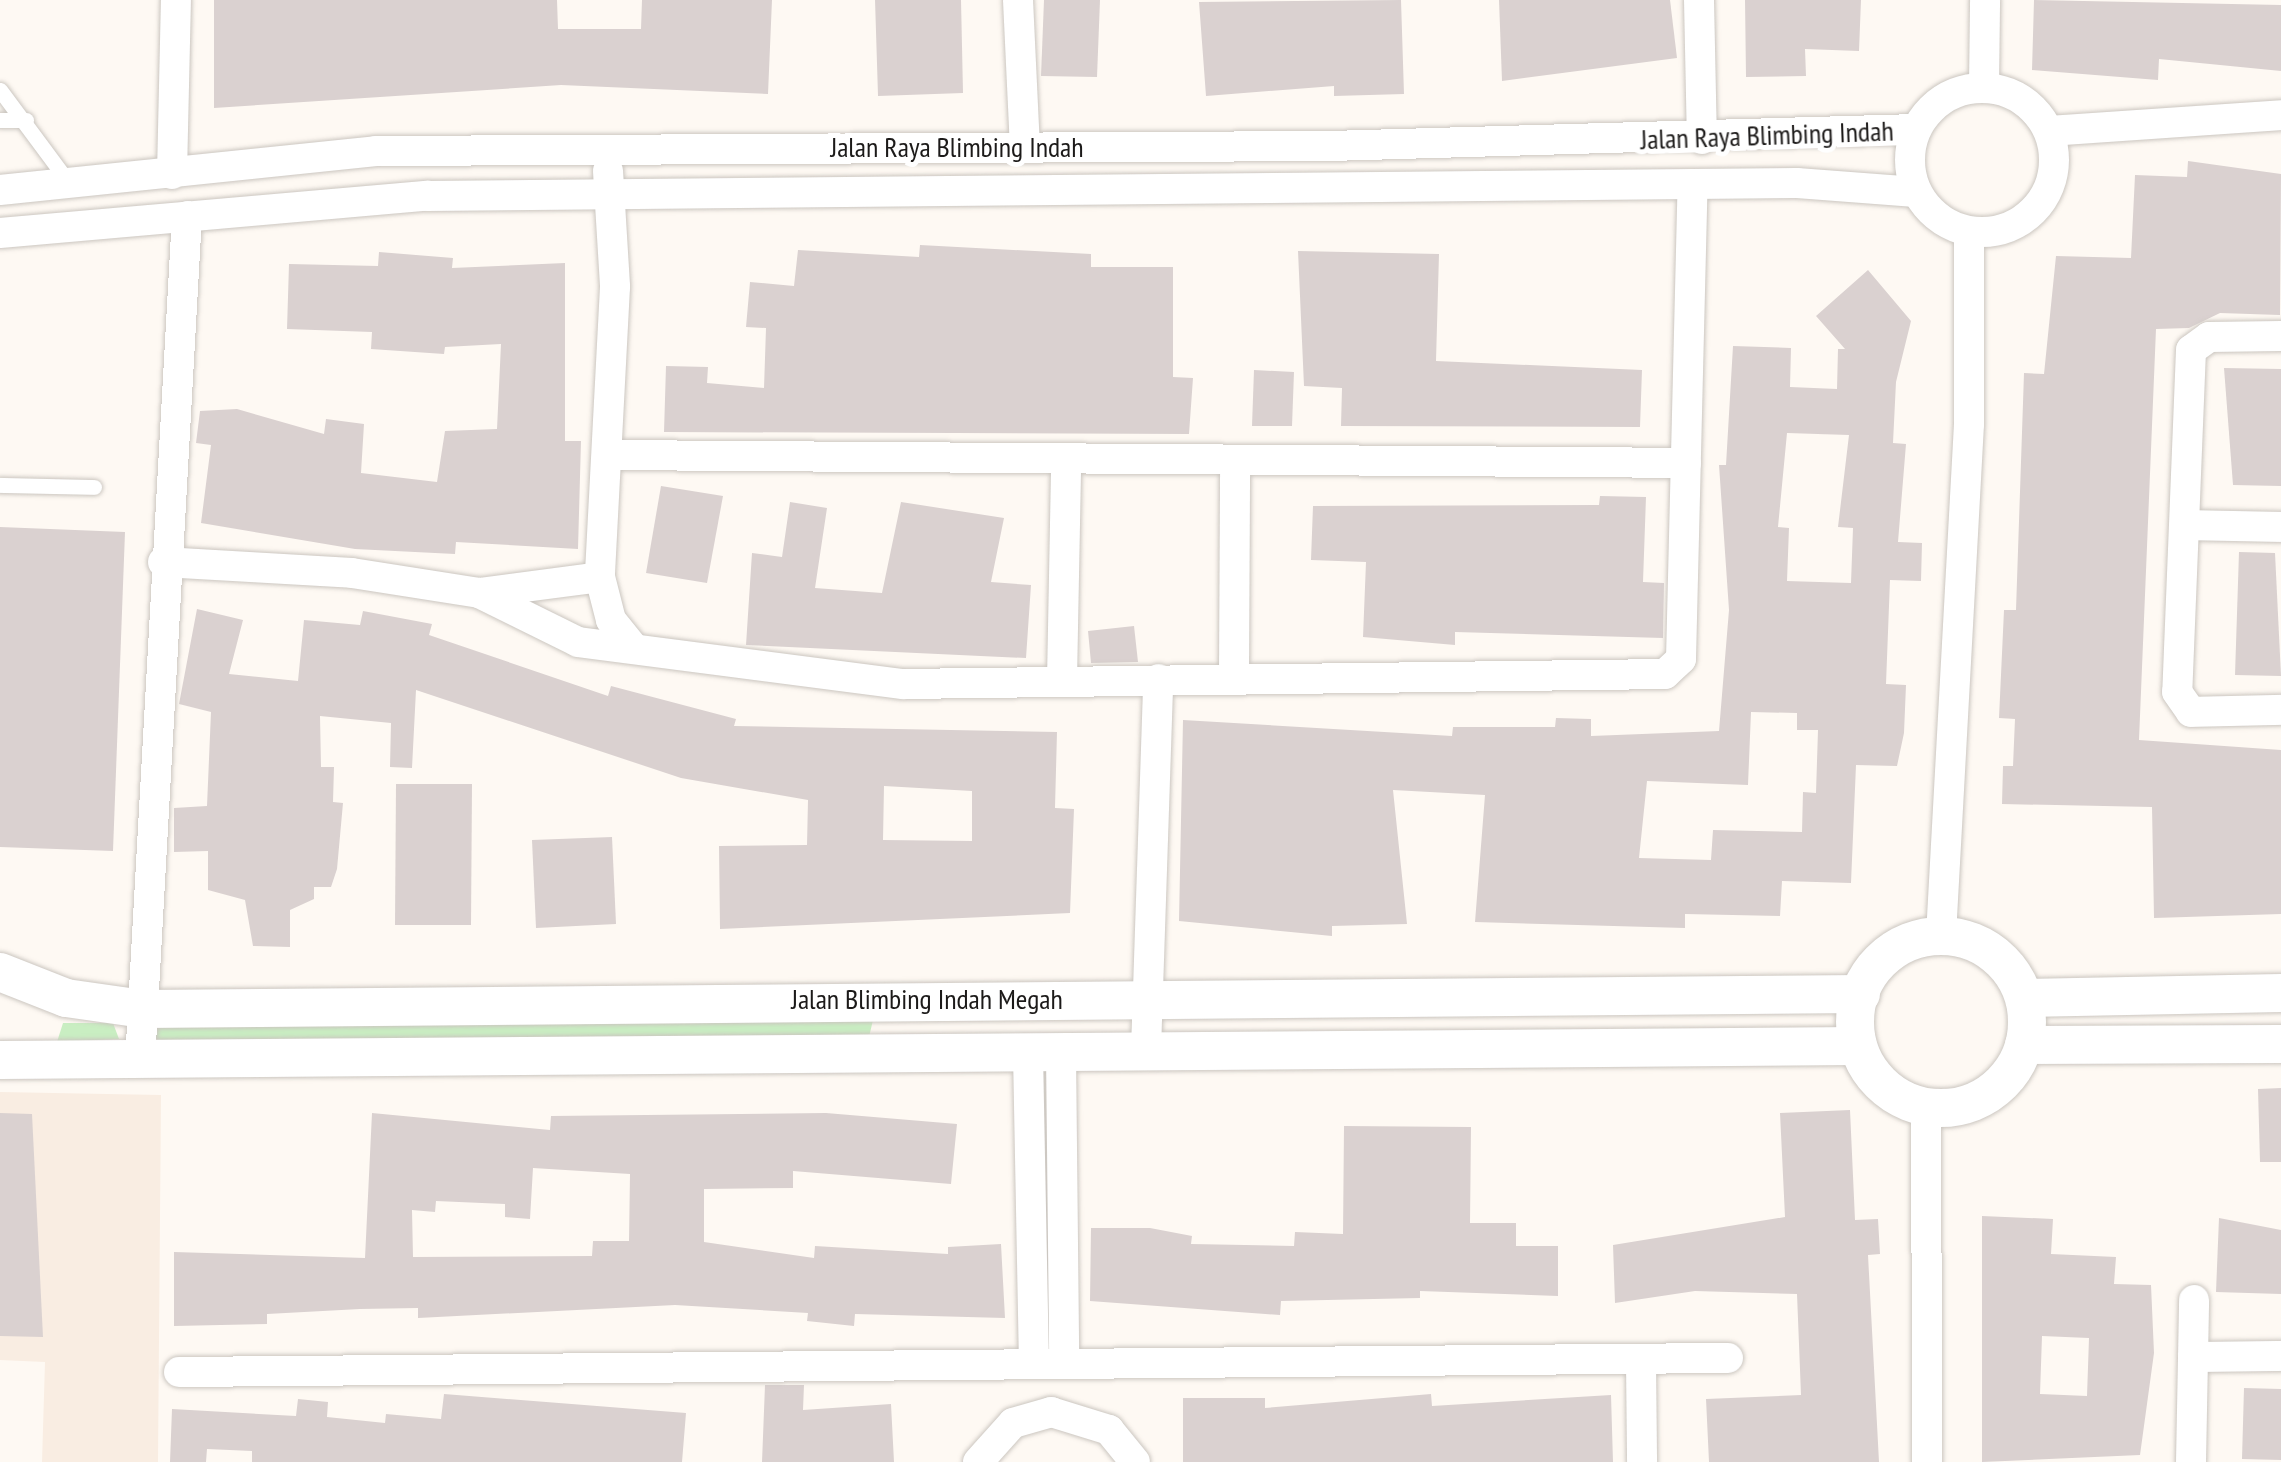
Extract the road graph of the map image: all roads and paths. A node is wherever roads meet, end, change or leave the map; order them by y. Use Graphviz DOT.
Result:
graph roads {
  1 [pos="176,0"];
  2 [pos="1018,0"];
  3 [pos="1699,0"];
  4 [pos="1985,0"];
  5 [pos="1984,88"];
  6 [pos="0,90"];
  7 [pos="2281,115"];
  8 [pos="0,120"];
  9 [pos="26,120"];
  10 [pos="1916,129"];
  11 [pos="2049,131"];
  12 [pos="1702,139"];
  13 [pos="1025,147"];
  14 [pos="607,148"];
  15 [pos="172,174"];
  16 [pos="1693,184"];
  17 [pos="70,185"];
  18 [pos="0,190"];
  19 [pos="609,192"];
  20 [pos="1916,192"];
  21 [pos="188,216"];
  22 [pos="1969,232"];
  23 [pos="0,233"];
  24 [pos="2281,336"];
  25 [pos="606,455"];
  26 [pos="1235,462"];
  27 [pos="1686,463"];
  28 [pos="1066,465"];
  29 [pos="0,485"];
  30 [pos="94,487"];
  31 [pos="2186,525"];
  32 [pos="2281,527"];
  33 [pos="163,562"];
  34 [pos="600,577"];
  35 [pos="479,593"];
  36 [pos="632,646"];
  37 [pos="1234,675"];
  38 [pos="1062,680"];
  39 [pos="1158,680"];
  40 [pos="2281,710"];
  41 [pos="1941,936"];
  42 [pos="0,972"];
  43 [pos="2281,993"];
  44 [pos="1860,994"];
  45 [pos="1145,998"];
  46 [pos="2026,998"];
  47 [pos="912,999"];
  48 [pos="143,1009"];
  49 [pos="2281,1044"];
  50 [pos="2024,1045"];
  51 [pos="1858,1046"];
  52 [pos="1146,1050"];
  53 [pos="1044,1052"];
  54 [pos="910,1056"];
  55 [pos="0,1060"];
  56 [pos="140,1062"];
  57 [pos="1926,1106"];
  58 [pos="2194,1300"];
  59 [pos="2281,1356"];
  60 [pos="1728,1358"];
  61 [pos="2193,1358"];
  62 [pos="1641,1361"];
  63 [pos="1049,1363"];
  64 [pos="180,1372"];
  65 [pos="1052,1412"];
  66 [pos="978,1462"];
  67 [pos="1135,1462"];
  68 [pos="1642,1462"];
  69 [pos="1927,1462"];
  70 [pos="2191,1462"];
  1 -- 15 [label="street"];
  2 -- 13 [label="street"];
  3 -- 12 [label="street"];
  4 -- 5 [label="street"];
  5 -- 10 [label="street"];
  5 -- 11 [label="street"];
  6 -- 9 [label="lane"];
  7 -- 11 [label="street"];
  8 -- 9 [label="lane"];
  9 -- 17 [label="lane"];
  10 -- 12 [label="street, Jalan Raya Blimbing Indah"];
  10 -- 20 [label="street"];
  11 -- 22 [label="street"];
  12 -- 13 [label="street, Jalan Raya Blimbing Indah"];
  13 -- 14 [label="street, Jalan Raya Blimbing Indah"];
  14 -- 15 [label="street, Jalan Raya Blimbing Indah"];
  14 -- 19 [label="street"];
  15 -- 17 [label="street, Jalan Raya Blimbing Indah"];
  16 -- 19 [label="street, Jalan Raya Blimbing Indah"];
  16 -- 20 [label="street, Jalan Raya Blimbing Indah"];
  16 -- 27 [label="street"];
  17 -- 18 [label="street, Jalan Raya Blimbing Indah"];
  19 -- 21 [label="street, Jalan Raya Blimbing Indah"];
  19 -- 25 [label="street"];
  20 -- 22 [label="street"];
  21 -- 23 [label="street, Jalan Raya Blimbing Indah"];
  21 -- 33 [label="street"];
  22 -- 41 [label="street"];
  24 -- 31 [label="street"];
  25 -- 28 [label="street"];
  25 -- 34 [label="street"];
  26 -- 27 [label="street"];
  26 -- 28 [label="street"];
  26 -- 37 [label="street"];
  27 -- 37 [label="street"];
  28 -- 38 [label="street"];
  29 -- 30 [label="lane"];
  31 -- 32 [label="street"];
  31 -- 40 [label="street"];
  33 -- 35 [label="street"];
  33 -- 48 [label="street"];
  34 -- 35 [label="street"];
  34 -- 36 [label="street"];
  35 -- 36 [label="street"];
  36 -- 38 [label="street"];
  37 -- 39 [label="street"];
  38 -- 39 [label="street"];
  39 -- 45 [label="street"];
  41 -- 44 [label="street"];
  41 -- 46 [label="street"];
  42 -- 48 [label="street, Jalan Blimbing Indah Megah"];
  43 -- 46 [label="street"];
  44 -- 45 [label="street, Jalan Blimbing Indah Megah"];
  44 -- 51 [label="street"];
  45 -- 47 [label="street, Jalan Blimbing Indah Megah"];
  45 -- 52 [label="street"];
  46 -- 50 [label="street"];
  47 -- 48 [label="street, Jalan Blimbing Indah Megah"];
  47 -- 54 [label="street"];
  48 -- 56 [label="street"];
  49 -- 50 [label="street"];
  50 -- 57 [label="street"];
  51 -- 52 [label="street, Jalan Blimbing Indah Megah"];
  51 -- 57 [label="street"];
  52 -- 53 [label="street, Jalan Blimbing Indah Megah"];
  53 -- 54 [label="street, Jalan Blimbing Indah Megah"];
  53 -- 63 [label="street"];
  54 -- 56 [label="street, Jalan Blimbing Indah Megah"];
  55 -- 56 [label="street, Jalan Blimbing Indah Megah"];
  57 -- 69 [label="street"];
  58 -- 61 [label="street"];
  59 -- 61 [label="street"];
  60 -- 62 [label="street"];
  61 -- 70 [label="street"];
  62 -- 63 [label="street"];
  62 -- 68 [label="street"];
  63 -- 64 [label="street"];
  63 -- 65 [label="street"];
  65 -- 66 [label="street"];
  65 -- 67 [label="street"];
}
